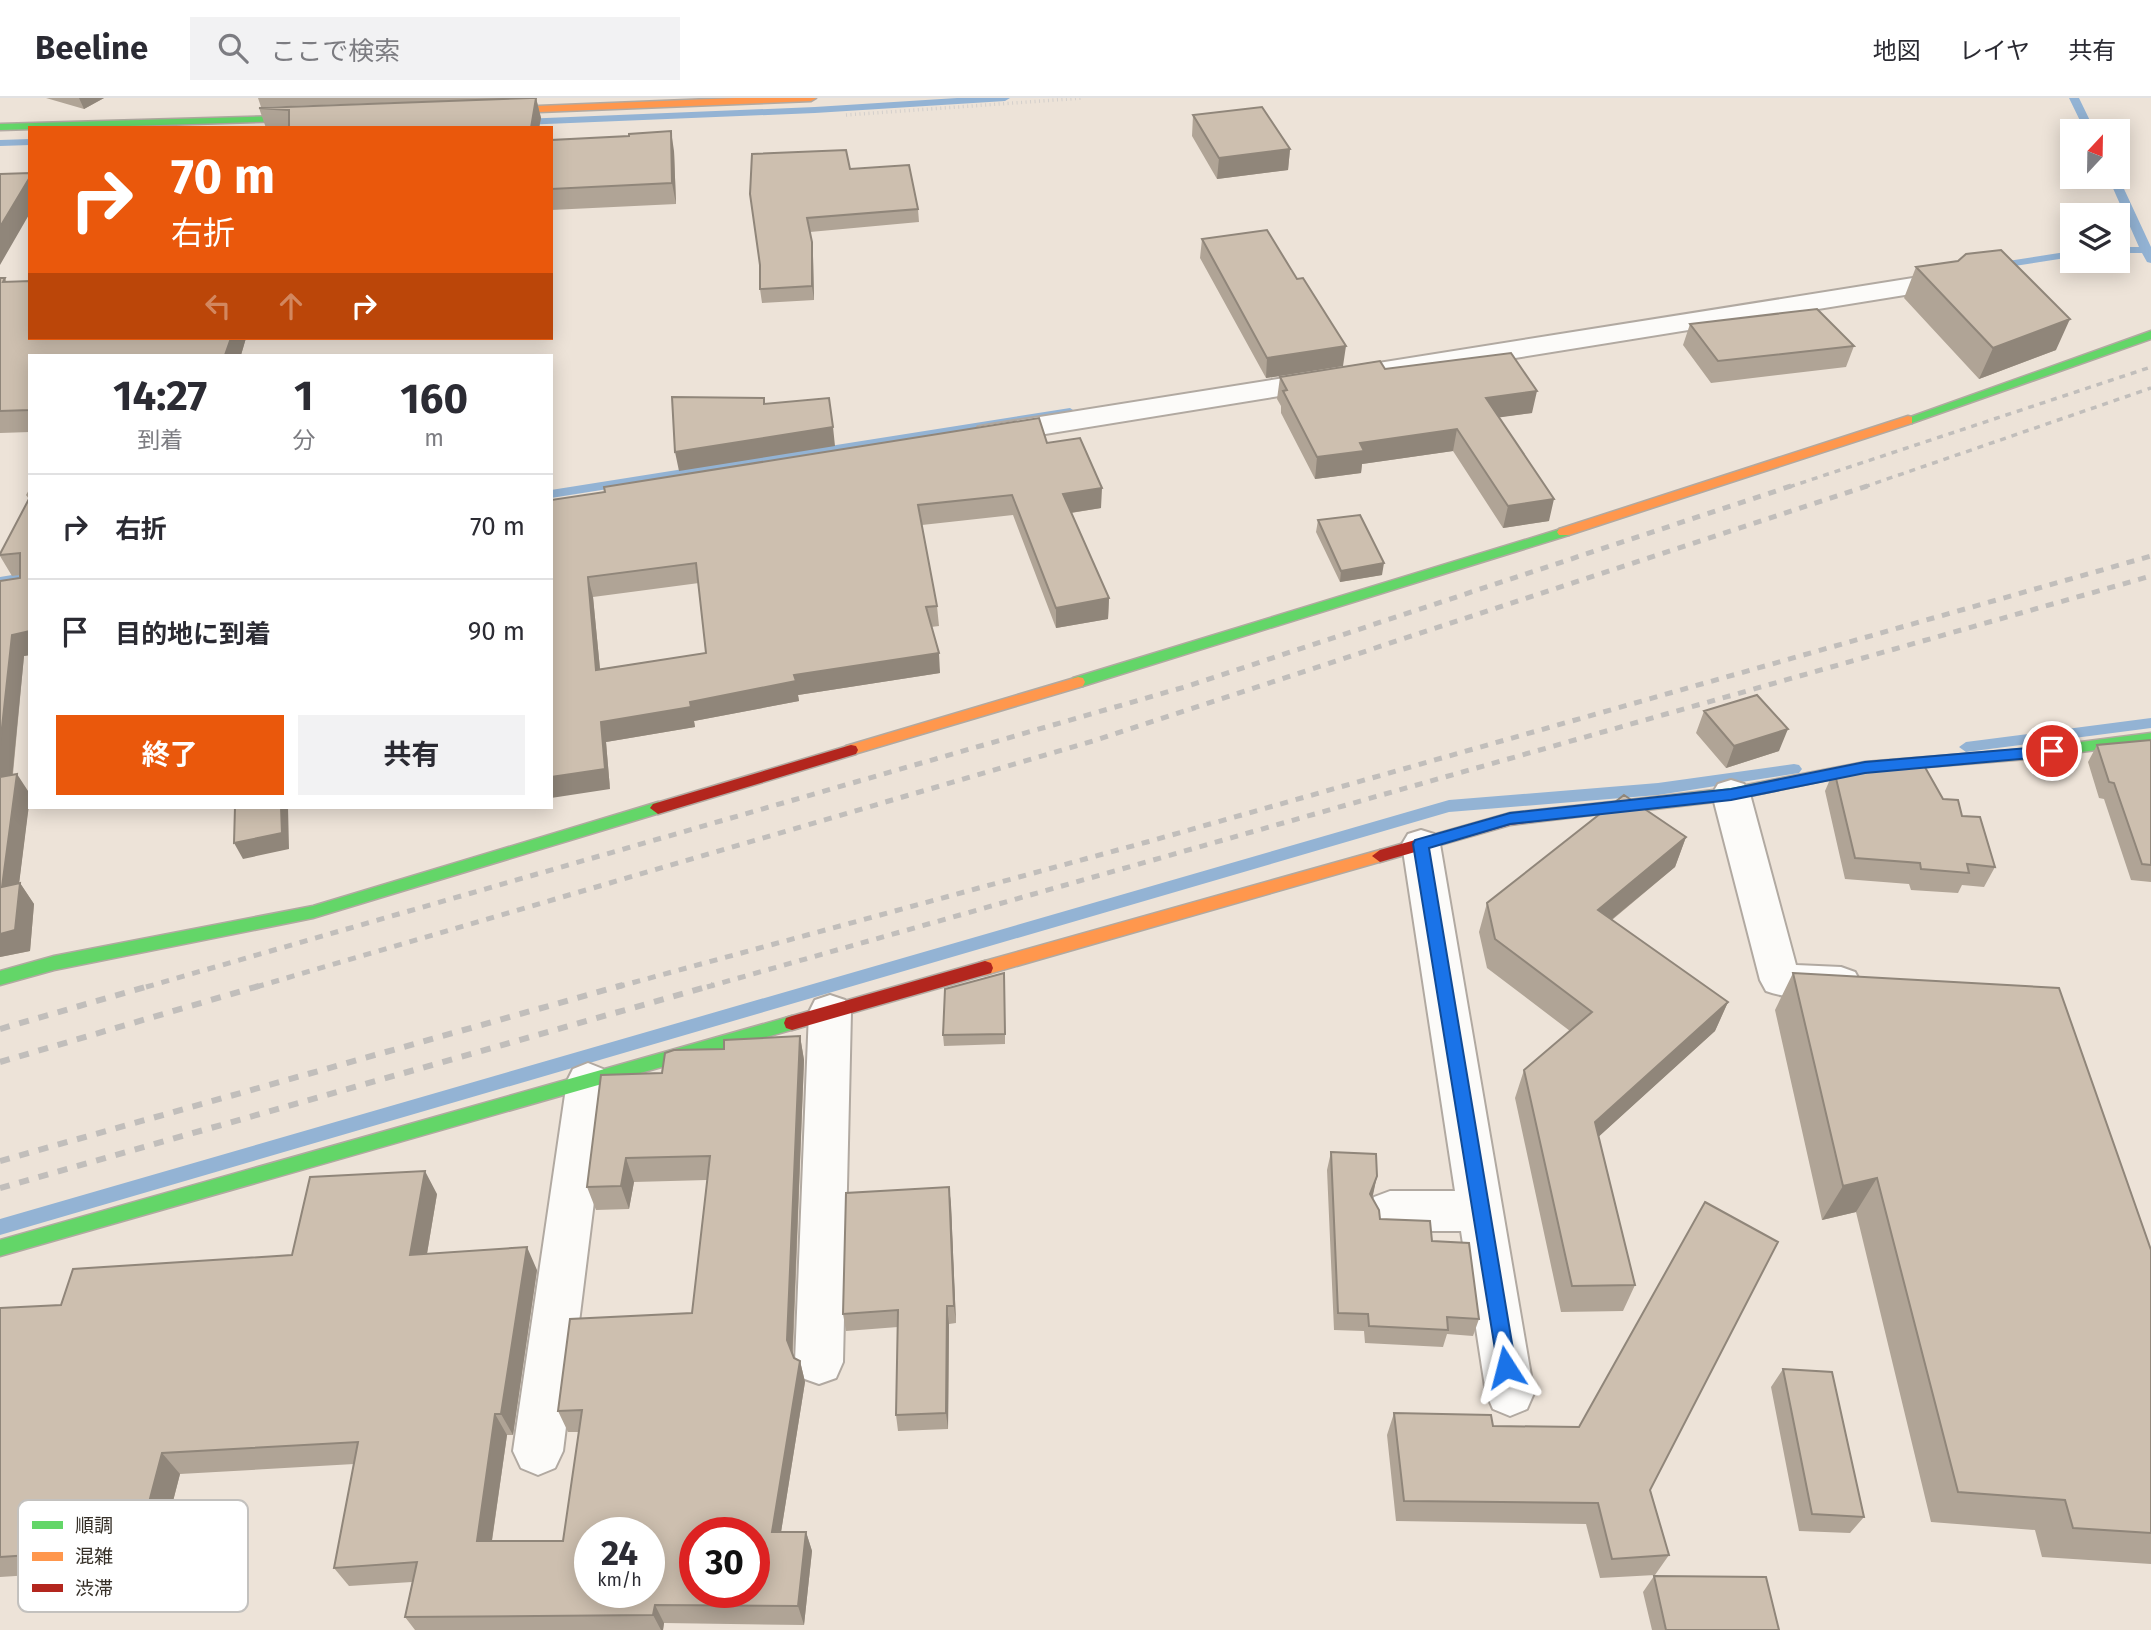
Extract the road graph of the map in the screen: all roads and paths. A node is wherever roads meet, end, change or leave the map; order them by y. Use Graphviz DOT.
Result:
graph roads {
  1 [pos="811,98"];
  2 [pos="477,112"];
  3 [pos="327,117"];
  4 [pos="28,126"];
  5 [pos="33,126"];
  6 [pos="0,127"];
  7 [pos="1938,282"];
  8 [pos="2151,335"];
  9 [pos="958,439"];
  10 [pos="2151,738"];
  11 [pos="1731,794"];
  12 [pos="1421,844"];
  13 [pos="0,978"];
  14 [pos="1877,985"];
  15 [pos="830,1012"];
  16 [pos="588,1081"];
  17 [pos="1390,1211"];
  18 [pos="1481,1211"];
  19 [pos="0,1248"];
  20 [pos="819,1362"];
  21 [pos="1510,1393"];
  22 [pos="538,1451"];
  1 -- 2 [label="street"];
  3 -- 5 [label="street"];
  4 -- 6 [label="street"];
  7 -- 9 [label="street"];
  8 -- 13 [label="street"];
  10 -- 11 [label="street"];
  11 -- 12 [label="street"];
  11 -- 14 [label="street"];
  12 -- 15 [label="street"];
  12 -- 18 [label="street"];
  15 -- 16 [label="street"];
  15 -- 20 [label="street"];
  16 -- 19 [label="street"];
  16 -- 22 [label="street"];
  17 -- 18 [label="street"];
  18 -- 21 [label="street"];
}
